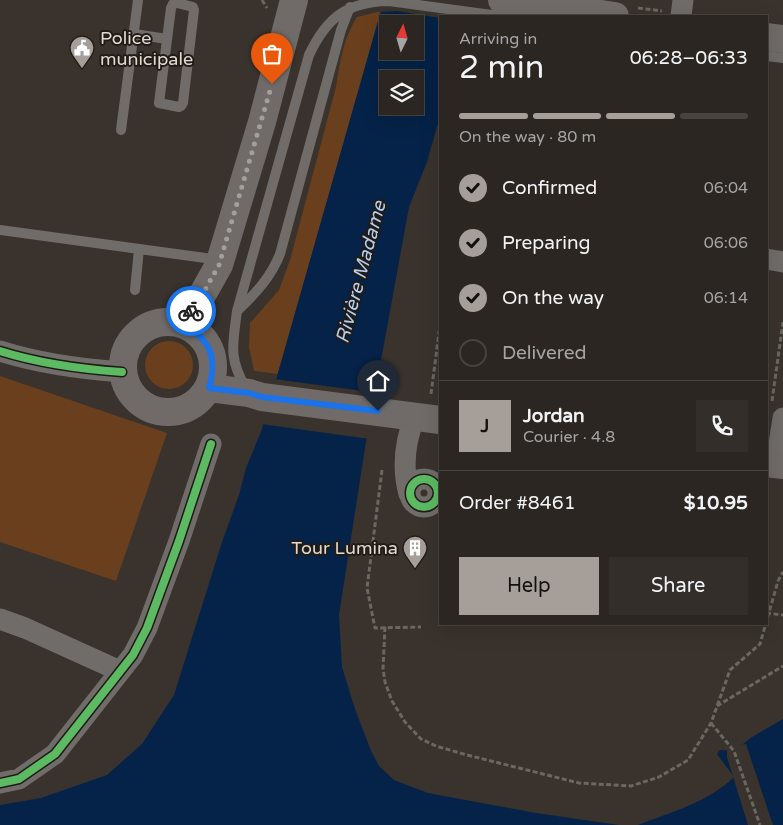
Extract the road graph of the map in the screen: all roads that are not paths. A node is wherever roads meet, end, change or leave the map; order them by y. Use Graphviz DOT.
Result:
graph roads {
  1 [pos="138,0"];
  2 [pos="294,0"];
  3 [pos="309,0"];
  4 [pos="683,0"];
  5 [pos="374,1"];
  6 [pos="350,7"];
  7 [pos="493,7"];
  8 [pos="601,15"];
  9 [pos="681,15"];
  10 [pos="134,34"];
  11 [pos="768,36"];
  12 [pos="167,39"];
  13 [pos="783,39"];
  14 [pos="768,56"];
  15 [pos="783,58"];
  16 [pos="121,130"];
  17 [pos="0,230"];
  18 [pos="138,249"];
  19 [pos="768,259"];
  20 [pos="220,260"];
  21 [pos="783,262"];
  22 [pos="135,290"];
  23 [pos="237,311"];
  24 [pos="175,318"];
  25 [pos="0,351"];
  26 [pos="118,372"];
  27 [pos="206,397"];
  28 [pos="260,400"];
  29 [pos="777,414"];
  30 [pos="417,422"];
  31 [pos="211,444"];
  32 [pos="775,464"];
  33 [pos="0,619"];
  34 [pos="120,671"];
  35 [pos="0,783"];
  1 -- 10 [label="lane"];
  2 -- 3 [label="main road"];
  2 -- 20 [label="main road"];
  4 -- 9 [label="street"];
  5 -- 6 [label="lane"];
  5 -- 7 [label="lane"];
  6 -- 23 [label="lane"];
  6 -- 23 [label="lane"];
  7 -- 8 [label="main road"];
  10 -- 12 [label="lane"];
  10 -- 16 [label="lane"];
  11 -- 13 [label="main road"];
  12 -- 12 [label="lane"];
  14 -- 15 [label="lane"];
  17 -- 18 [label="lane"];
  18 -- 20 [label="lane"];
  18 -- 22 [label="lane"];
  19 -- 21 [label="street"];
  20 -- 24 [label="main road"];
  23 -- 28 [label="lane"];
  24 -- 26 [label="main road"];
  24 -- 27 [label="main road"];
  25 -- 26 [label="street"];
  26 -- 27 [label="main road"];
  27 -- 28 [label="main road"];
  28 -- 30 [label="main road"];
  29 -- 32 [label="street"];
  30 -- 30 [label="street"];
  31 -- 34 [label="street"];
  33 -- 34 [label="street"];
  34 -- 35 [label="street"];
}
